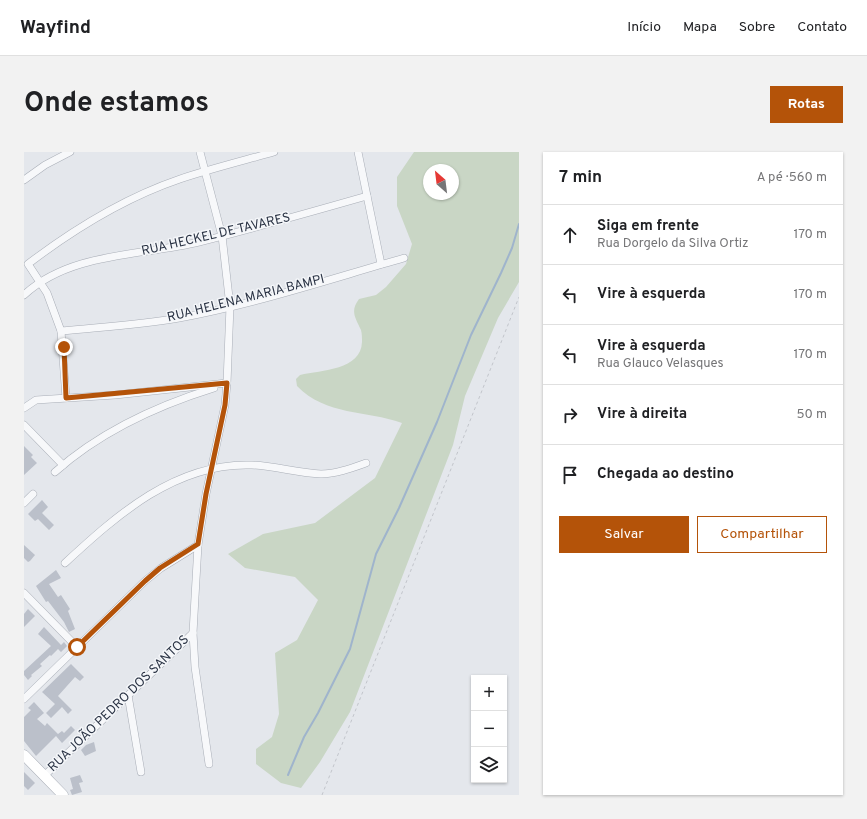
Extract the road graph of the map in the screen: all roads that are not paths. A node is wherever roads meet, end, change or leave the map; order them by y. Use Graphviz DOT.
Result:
graph roads {
  1 [pos="70,152"];
  2 [pos="200,152"];
  3 [pos="274,152"];
  4 [pos="358,152"];
  5 [pos="205,172"];
  6 [pos="24,180"];
  7 [pos="367,196"];
  8 [pos="222,236"];
  9 [pos="404,258"];
  10 [pos="381,264"];
  11 [pos="40,281"];
  12 [pos="24,295"];
  13 [pos="230,306"];
  14 [pos="61,330"];
  15 [pos="227,383"];
  16 [pos="66,398"];
  17 [pos="24,408"];
  18 [pos="24,425"];
  19 [pos="366,463"];
  20 [pos="63,466"];
  21 [pos="211,469"];
  22 [pos="55,472"];
  23 [pos="33,494"];
  24 [pos="24,503"];
  25 [pos="198,544"];
  26 [pos="65,563"];
  27 [pos="26,598"];
  28 [pos="193,633"];
  29 [pos="77,647"];
  30 [pos="128,695"];
  31 [pos="24,699"];
  32 [pos="24,755"];
  33 [pos="209,764"];
  34 [pos="142,772"];
  35 [pos="44,776"];
  36 [pos="63,795"];
  1 -- 6 [label="street"];
  2 -- 5 [label="street"];
  3 -- 5 [label="street"];
  4 -- 7 [label="street"];
  5 -- 8 [label="street"];
  5 -- 11 [label="street"];
  7 -- 8 [label="street, RUA HECKEL DE TAVARES"];
  7 -- 10 [label="street"];
  8 -- 11 [label="street, RUA HECKEL DE TAVARES"];
  8 -- 13 [label="street"];
  9 -- 10 [label="street, RUA HELENA MARIA BAMPI"];
  10 -- 13 [label="street, RUA HELENA MARIA BAMPI"];
  11 -- 12 [label="street, RUA HECKEL DE TAVARES"];
  11 -- 14 [label="street"];
  13 -- 14 [label="street, RUA HELENA MARIA BAMPI"];
  13 -- 15 [label="street"];
  14 -- 16 [label="street"];
  15 -- 16 [label="street"];
  15 -- 20 [label="street"];
  15 -- 21 [label="street"];
  16 -- 17 [label="street"];
  18 -- 20 [label="street"];
  19 -- 21 [label="street"];
  20 -- 22 [label="street"];
  21 -- 25 [label="street"];
  21 -- 26 [label="street"];
  23 -- 24 [label="street"];
  25 -- 28 [label="street"];
  25 -- 29 [label="street"];
  27 -- 29 [label="street"];
  28 -- 30 [label="street, RUA JOÃO PEDRO DOS SANTOS"];
  28 -- 33 [label="street"];
  29 -- 31 [label="street"];
  30 -- 34 [label="street"];
  30 -- 35 [label="street, RUA JOÃO PEDRO DOS SANTOS"];
  32 -- 35 [label="street"];
  35 -- 36 [label="street"];
}
